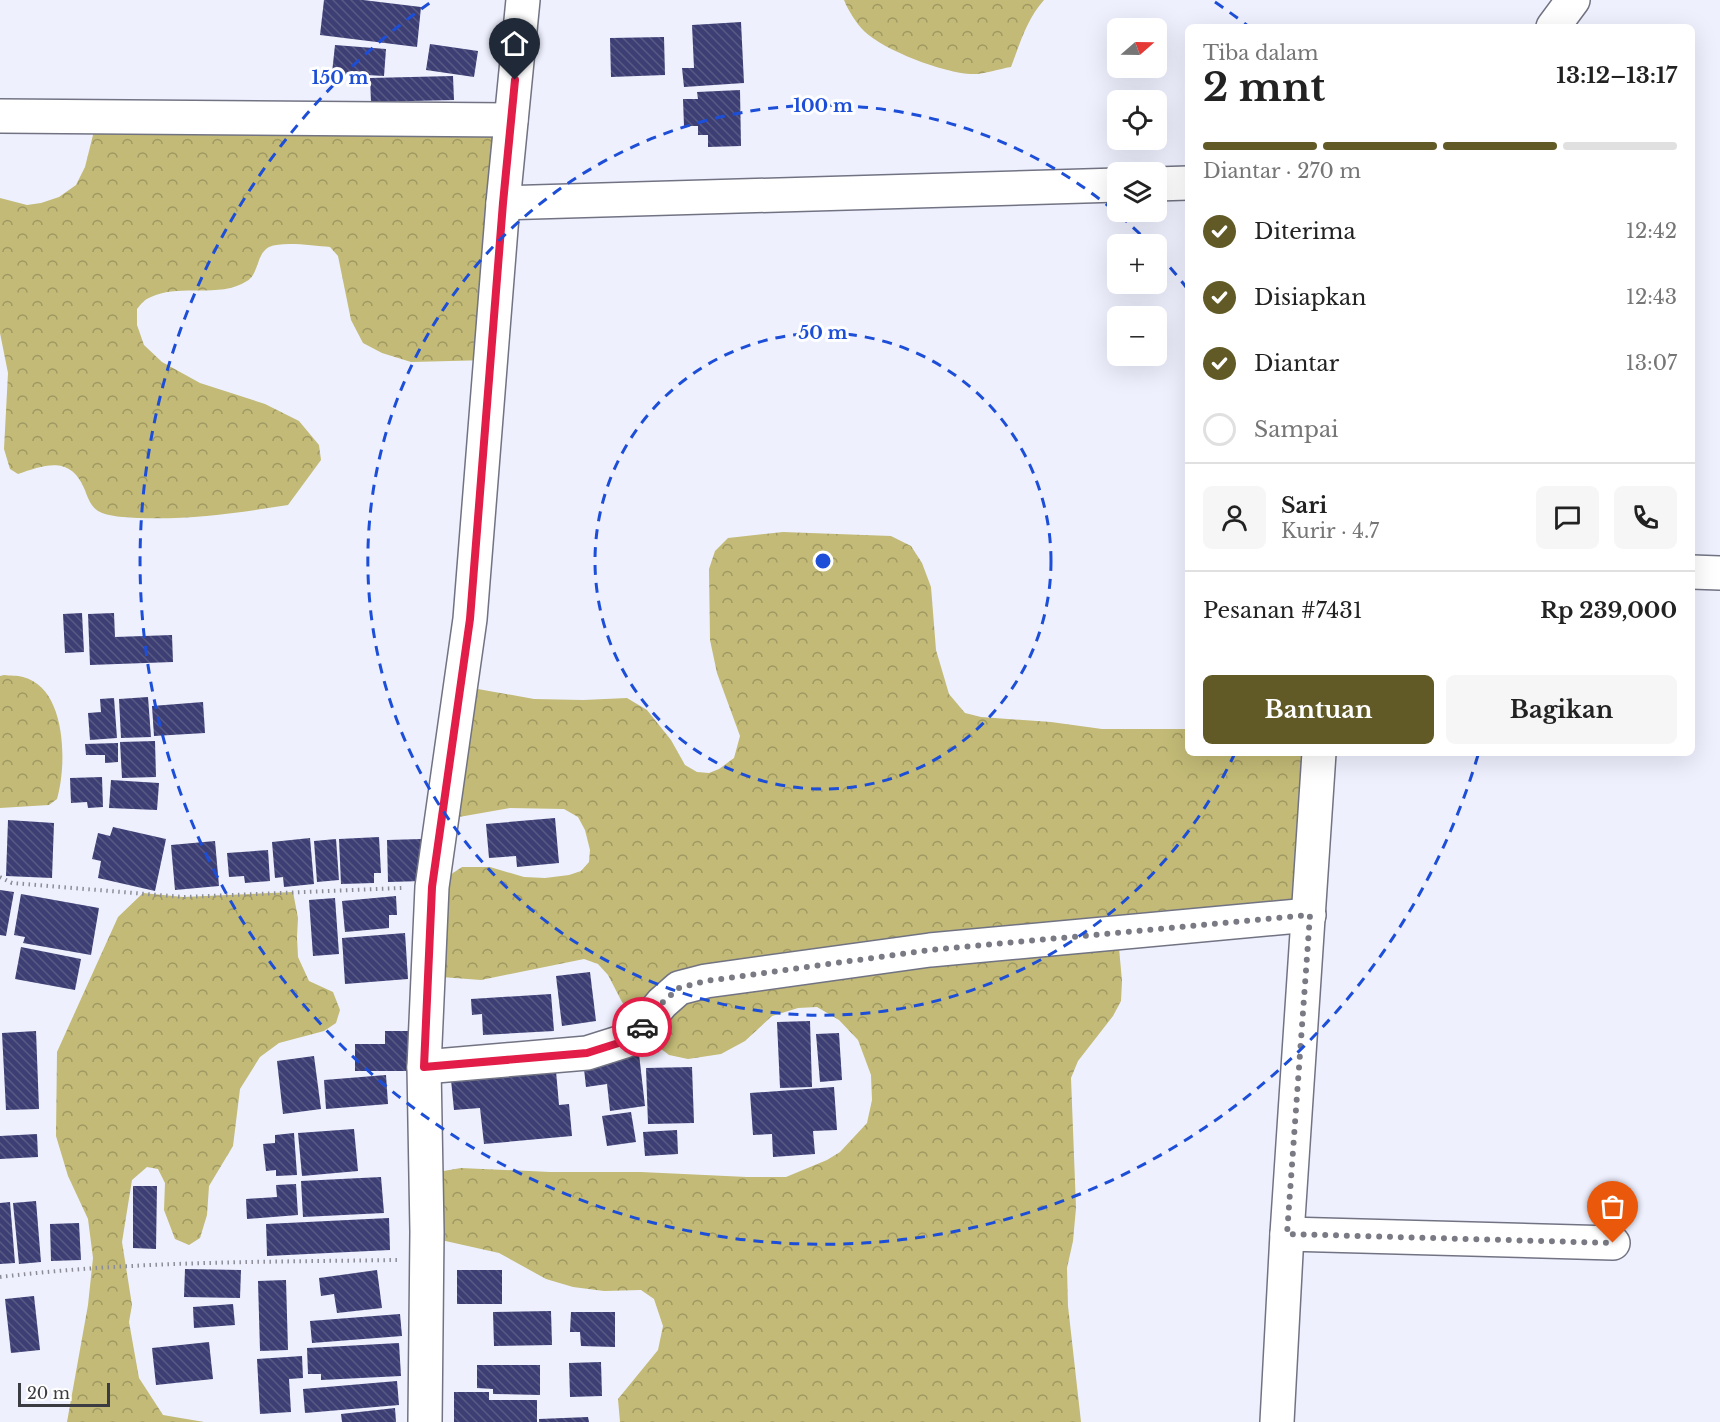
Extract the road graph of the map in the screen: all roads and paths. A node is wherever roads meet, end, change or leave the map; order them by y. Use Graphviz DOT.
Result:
graph roads {
  1 [pos="523,0"];
  2 [pos="0,116"];
  3 [pos="511,120"];
  4 [pos="1185,183"];
  5 [pos="1167,184"];
  6 [pos="1107,185"];
  7 [pos="503,203"];
  8 [pos="1695,572"];
  9 [pos="1720,573"];
  10 [pos="1320,756"];
  11 [pos="0,877"];
  12 [pos="432,887"];
  13 [pos="1310,915"];
  14 [pos="424,1067"];
  15 [pos="1287,1234"];
  16 [pos="1613,1243"];
  17 [pos="425,1260"];
  18 [pos="0,1277"];
  19 [pos="425,1422"];
  20 [pos="1277,1422"];
  1 -- 3 [label="street"];
  2 -- 3 [label="street"];
  3 -- 7 [label="street"];
  4 -- 5 [label="street"];
  6 -- 7 [label="street"];
  7 -- 12 [label="street"];
  8 -- 9 [label="street"];
  10 -- 13 [label="street"];
  11 -- 12 [label="path"];
  12 -- 14 [label="street"];
  13 -- 14 [label="street"];
  13 -- 15 [label="street"];
  14 -- 17 [label="street"];
  15 -- 16 [label="street"];
  15 -- 20 [label="street"];
  17 -- 18 [label="path"];
  17 -- 19 [label="street"];
}
